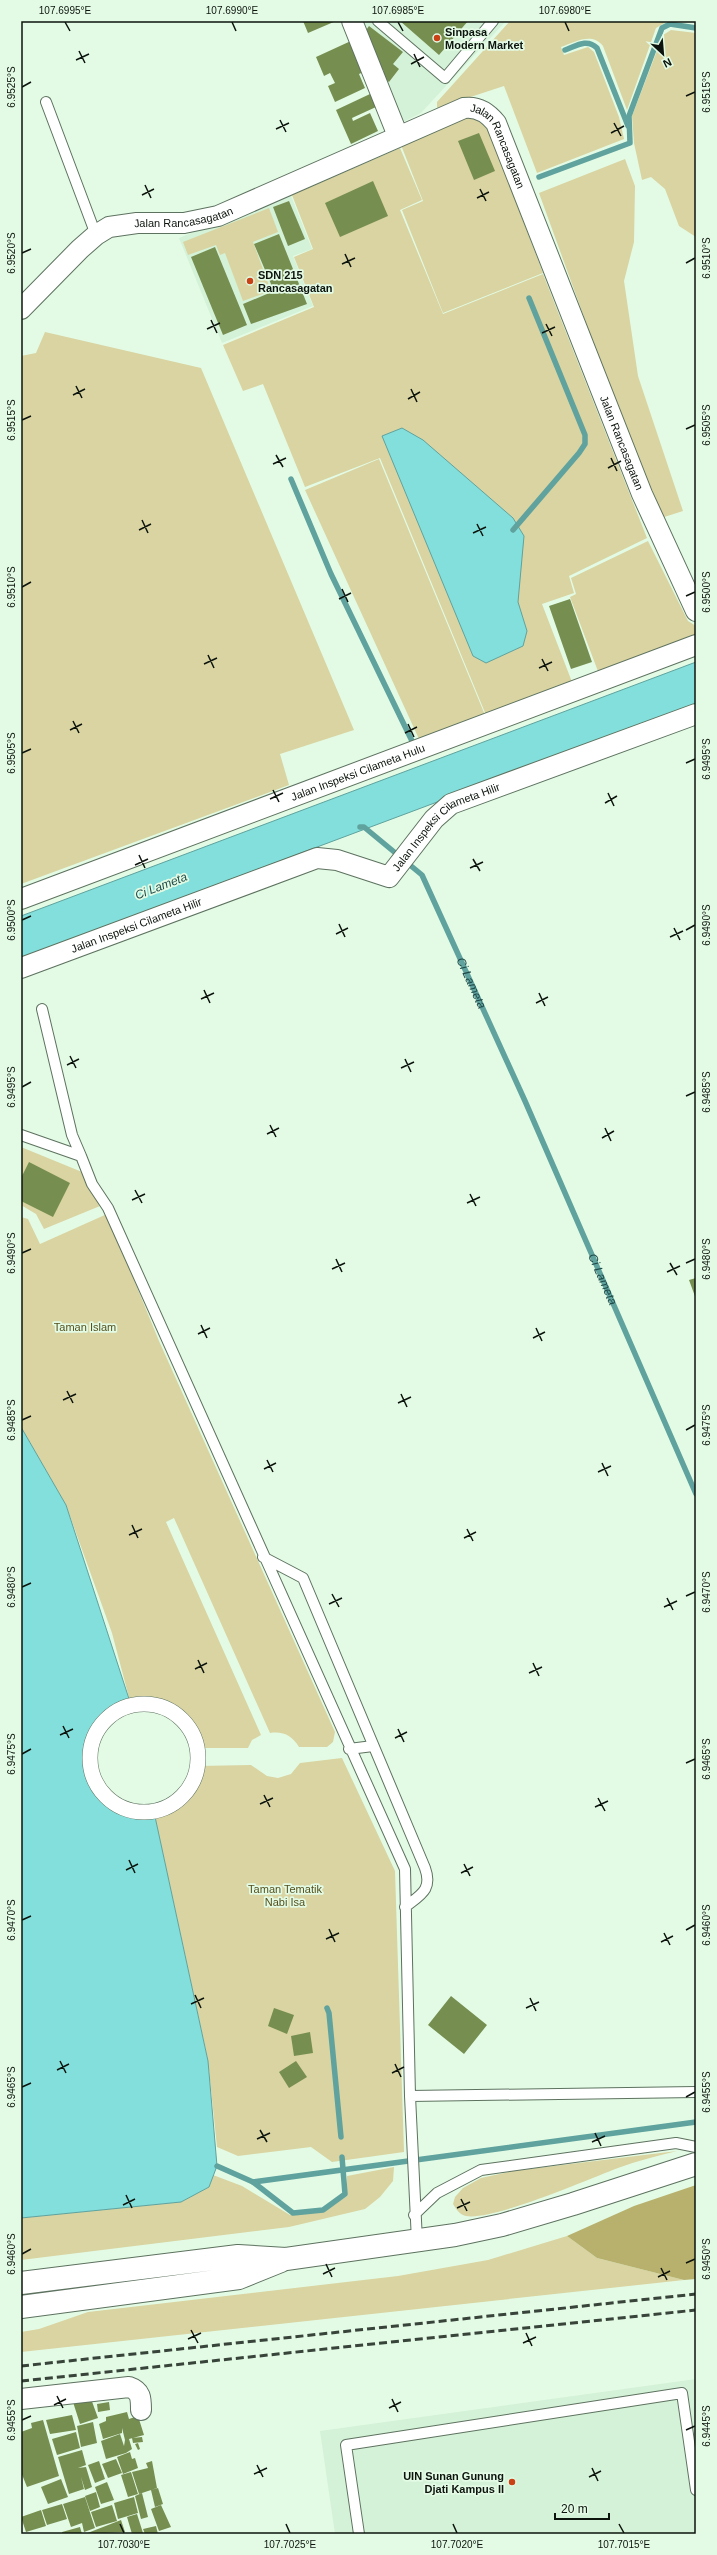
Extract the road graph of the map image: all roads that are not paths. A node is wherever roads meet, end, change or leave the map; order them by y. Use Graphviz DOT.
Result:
graph roads {
  1 [pos="352,21"];
  2 [pos="378,21"];
  3 [pos="492,21"];
  4 [pos="46,102"];
  5 [pos="398,136"];
  6 [pos="96,235"];
  7 [pos="21,309"];
  8 [pos="696,611"];
  9 [pos="696,645"];
  10 [pos="696,714"];
  11 [pos="21,899"];
  12 [pos="21,968"];
  13 [pos="42,1009"];
  14 [pos="21,1136"];
  15 [pos="81,1156"];
  16 [pos="263,1557"];
  17 [pos="373,1746"];
  18 [pos="349,1749"];
  19 [pos="186,1793"];
  20 [pos="405,1908"];
  21 [pos="696,2092"];
  22 [pos="410,2096"];
  23 [pos="696,2141"];
  24 [pos="676,2143"];
  25 [pos="696,2147"];
  26 [pos="696,2164"];
  27 [pos="414,2215"];
  28 [pos="417,2241"];
  29 [pos="286,2259"];
  30 [pos="21,2283"];
  31 [pos="21,2307"];
  32 [pos="21,2398"];
  33 [pos="141,2410"];
  34 [pos="696,2490"];
  35 [pos="359,2534"];
  1 -- 5 [label="street"];
  2 -- 3 [label="lane"];
  4 -- 6 [label="lane"];
  5 -- 6 [label="street, Jalan Rancasagatan"];
  5 -- 8 [label="street, Jalan Rancasagatan"];
  6 -- 7 [label="street, Jalan Rancasagatan"];
  9 -- 11 [label="street, Jalan Inspeksi Cilameta Hulu"];
  10 -- 12 [label="street, Jalan Inspeksi Cilameta Hilir"];
  13 -- 15 [label="lane"];
  14 -- 15 [label="lane"];
  15 -- 16 [label="lane"];
  16 -- 17 [label="lane"];
  16 -- 18 [label="lane"];
  17 -- 18 [label="lane"];
  17 -- 20 [label="lane"];
  18 -- 20 [label="lane"];
  19 -- 19 [label="street"];
  20 -- 22 [label="lane"];
  21 -- 22 [label="lane"];
  22 -- 27 [label="lane"];
  23 -- 24 [label="lane"];
  24 -- 25 [label="lane"];
  24 -- 27 [label="lane"];
  26 -- 28 [label="street"];
  27 -- 28 [label="lane"];
  28 -- 29 [label="street"];
  29 -- 30 [label="street"];
  29 -- 31 [label="street"];
  32 -- 33 [label="street"];
  34 -- 35 [label="lane"];
}
